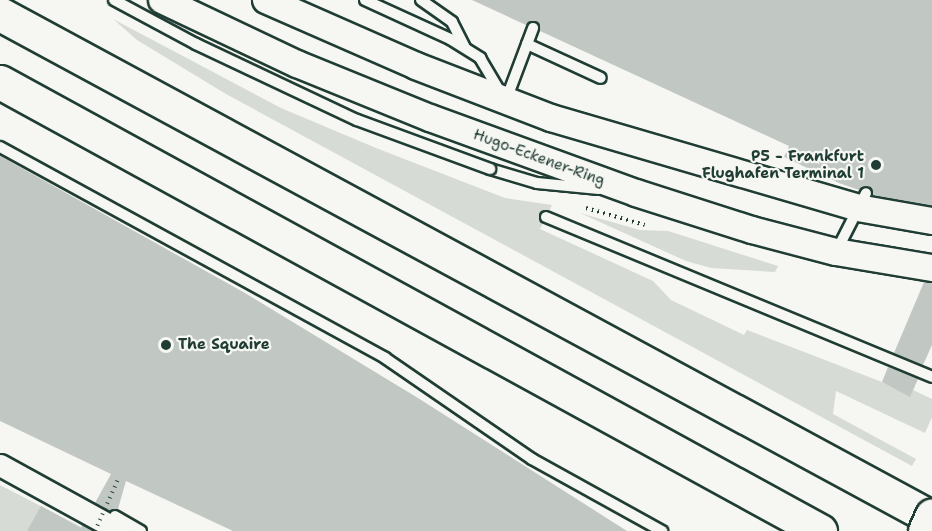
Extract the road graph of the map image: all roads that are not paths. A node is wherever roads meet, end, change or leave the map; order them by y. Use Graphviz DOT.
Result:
graph roads {
  1 [pos="114,0"];
  2 [pos="162,0"];
  3 [pos="266,0"];
  4 [pos="365,0"];
  5 [pos="421,0"];
  6 [pos="0,14"];
  7 [pos="533,28"];
  8 [pos="527,44"];
  9 [pos="465,48"];
  10 [pos="601,78"];
  11 [pos="0,82"];
  12 [pos="506,100"];
  13 [pos="0,147"];
  14 [pos="636,193"];
  15 [pos="862,200"];
  16 [pos="546,217"];
  17 [pos="932,221"];
  18 [pos="836,252"];
  19 [pos="932,268"];
  20 [pos="932,377"];
  21 [pos="0,456"];
  22 [pos="0,465"];
  23 [pos="932,517"];
  24 [pos="120,531"];
  25 [pos="141,531"];
  26 [pos="662,531"];
  27 [pos="820,531"];
  28 [pos="926,531"];
  1 -- 14 [label="lane, bridge"];
  2 -- 14 [label="street, Hugo-Eckener-Ring"];
  3 -- 12 [label="street"];
  4 -- 9 [label="lane"];
  5 -- 9 [label="lane"];
  6 -- 23 [label="highway"];
  7 -- 8 [label="lane"];
  8 -- 10 [label="lane"];
  8 -- 12 [label="lane"];
  9 -- 12 [label="lane"];
  11 -- 27 [label="highway"];
  12 -- 15 [label="street"];
  13 -- 26 [label="lane"];
  14 -- 18 [label="street, Hugo-Eckener-Ring"];
  15 -- 17 [label="street"];
  15 -- 18 [label="lane"];
  16 -- 20 [label="lane"];
  18 -- 19 [label="street, Hugo-Eckener-Ring"];
  21 -- 25 [label="lane"];
  22 -- 24 [label="street"];
  23 -- 28 [label="highway, bridge"];
}
